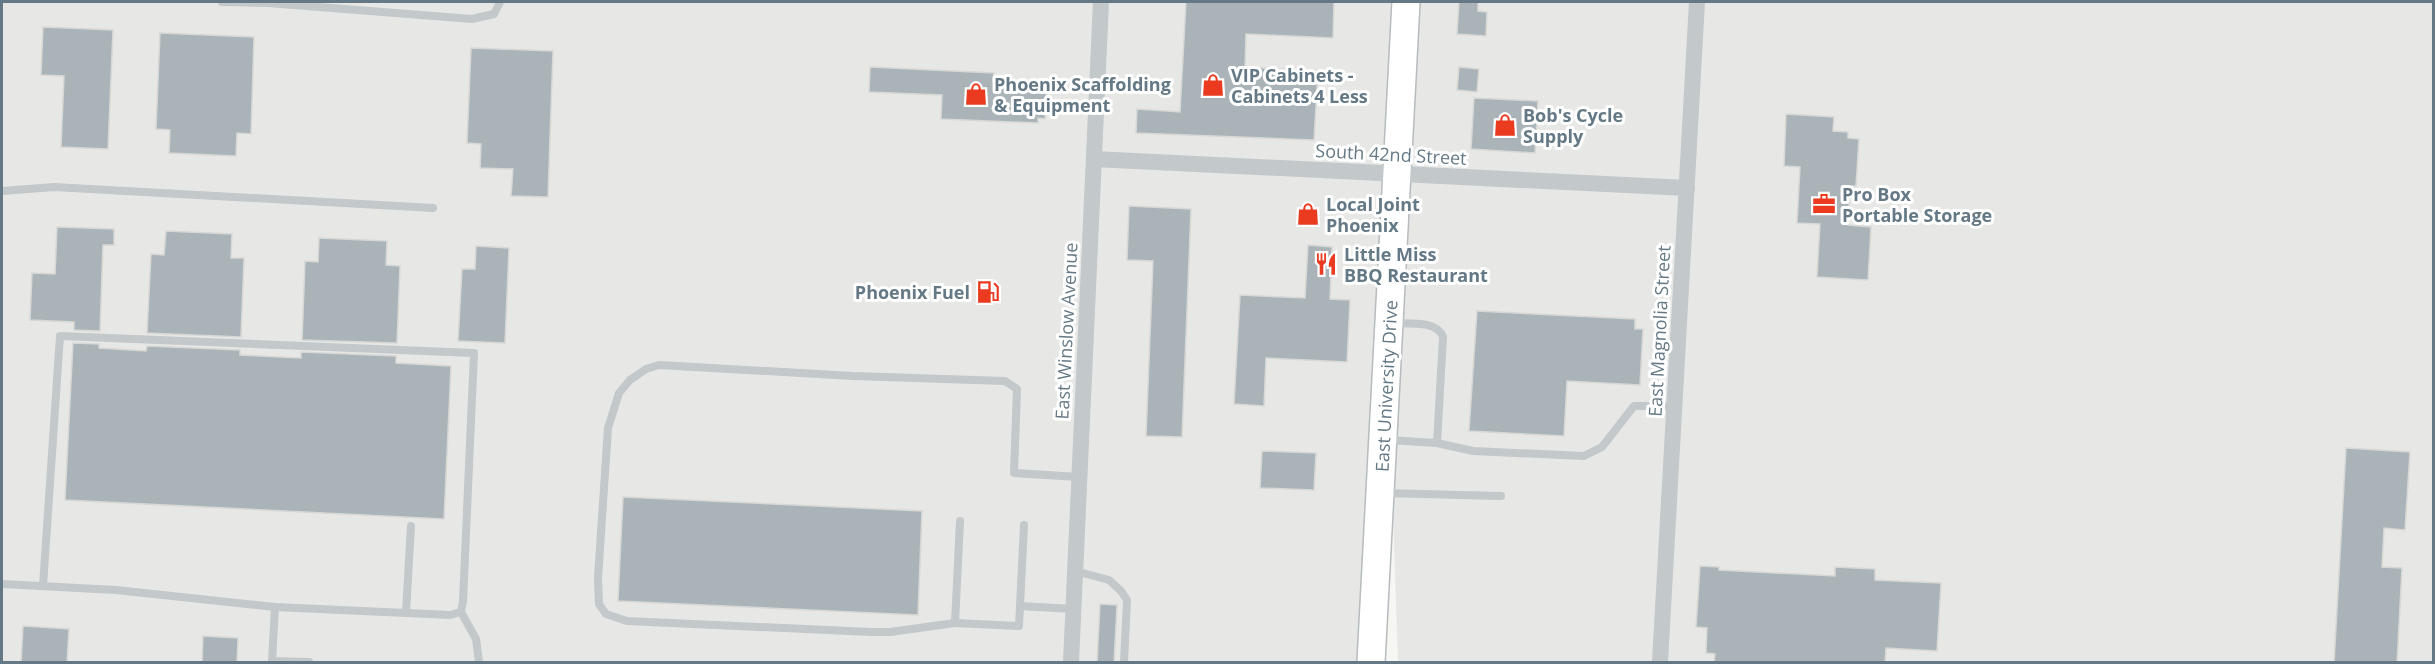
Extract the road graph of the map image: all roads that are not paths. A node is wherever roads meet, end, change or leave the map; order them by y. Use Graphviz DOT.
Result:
graph roads {
  1 [pos="222,2"];
  2 [pos="268,2"];
  3 [pos="500,2"];
  4 [pos="1101,2"];
  5 [pos="1406,2"];
  6 [pos="1697,2"];
  7 [pos="1094,159"];
  8 [pos="1397,174"];
  9 [pos="1687,188"];
  10 [pos="2,191"];
  11 [pos="433,208"];
  12 [pos="1389,323"];
  13 [pos="1674,406"];
  14 [pos="1383,440"];
  15 [pos="1437,443"];
  16 [pos="1079,477"];
  17 [pos="1380,493"];
  18 [pos="1501,496"];
  19 [pos="960,521"];
  20 [pos="1024,525"];
  21 [pos="411,526"];
  22 [pos="1075,571"];
  23 [pos="2,584"];
  24 [pos="43,586"];
  25 [pos="1020,606"];
  26 [pos="275,607"];
  27 [pos="1073,609"];
  28 [pos="406,612"];
  29 [pos="461,612"];
  30 [pos="955,623"];
  31 [pos="272,662"];
  32 [pos="309,663"];
  33 [pos="479,663"];
  34 [pos="1071,663"];
  35 [pos="1124,663"];
  36 [pos="1371,663"];
  37 [pos="1660,663"];
  1 -- 2 [label="lane"];
  2 -- 3 [label="lane"];
  4 -- 7 [label="street, East Winslow Avenue"];
  5 -- 8 [label="main road, East University Drive"];
  6 -- 9 [label="street, East Magnolia Street"];
  7 -- 8 [label="street, South 42nd Street"];
  7 -- 16 [label="street, East Winslow Avenue"];
  8 -- 9 [label="street, South 42nd Street"];
  8 -- 12 [label="main road, East University Drive"];
  9 -- 13 [label="street, East Magnolia Street"];
  10 -- 11 [label="lane"];
  12 -- 14 [label="main road, East University Drive"];
  12 -- 15 [label="lane"];
  13 -- 15 [label="lane"];
  13 -- 37 [label="street, East Magnolia Street"];
  14 -- 15 [label="lane"];
  14 -- 17 [label="main road, East University Drive"];
  16 -- 22 [label="street, East Winslow Avenue"];
  16 -- 30 [label="lane"];
  17 -- 18 [label="lane"];
  17 -- 36 [label="main road, East University Drive"];
  19 -- 30 [label="lane"];
  20 -- 25 [label="lane"];
  21 -- 28 [label="lane"];
  22 -- 27 [label="street, East Winslow Avenue"];
  22 -- 35 [label="lane"];
  23 -- 24 [label="lane"];
  24 -- 26 [label="lane"];
  24 -- 29 [label="lane"];
  25 -- 27 [label="lane"];
  25 -- 30 [label="lane"];
  26 -- 28 [label="lane"];
  26 -- 31 [label="lane"];
  27 -- 34 [label="street, East Winslow Avenue"];
  28 -- 29 [label="lane"];
  29 -- 33 [label="lane"];
  31 -- 32 [label="lane"];
}
